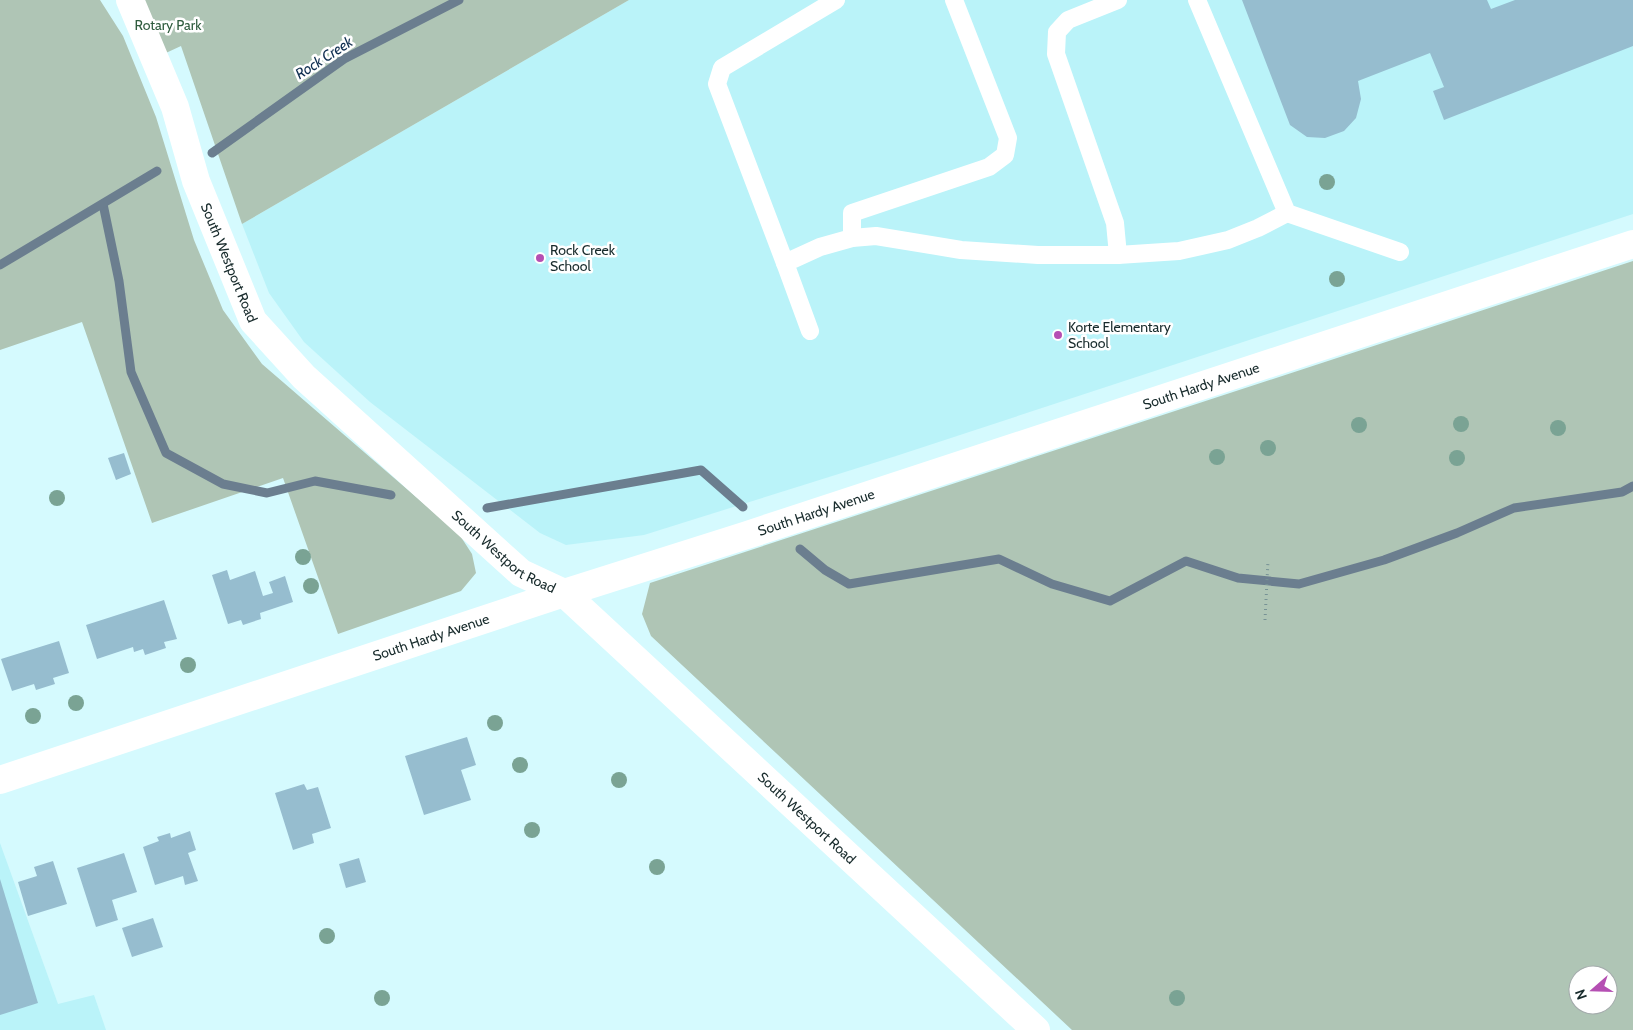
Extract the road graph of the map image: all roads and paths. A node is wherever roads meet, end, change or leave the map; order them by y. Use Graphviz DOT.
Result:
graph roads {
  1 [pos="130,0"];
  2 [pos="836,0"];
  3 [pos="954,0"];
  4 [pos="1118,0"];
  5 [pos="1197,0"];
  6 [pos="1287,213"];
  7 [pos="852,238"];
  8 [pos="1633,244"];
  9 [pos="1400,252"];
  10 [pos="1118,255"];
  11 [pos="785,262"];
  12 [pos="810,331"];
  13 [pos="1268,561"];
  14 [pos="564,593"];
  15 [pos="1265,620"];
  16 [pos="0,780"];
  17 [pos="1036,1030"];
  1 -- 14 [label="street, South Westport Road"];
  2 -- 11 [label="lane"];
  3 -- 7 [label="lane"];
  4 -- 10 [label="lane"];
  5 -- 6 [label="lane"];
  6 -- 9 [label="lane"];
  6 -- 10 [label="lane"];
  7 -- 10 [label="lane"];
  7 -- 11 [label="lane"];
  8 -- 14 [label="street, South Hardy Avenue"];
  11 -- 12 [label="lane"];
  13 -- 15 [label="path"];
  14 -- 16 [label="street, South Hardy Avenue"];
  14 -- 17 [label="street, South Westport Road"];
}
